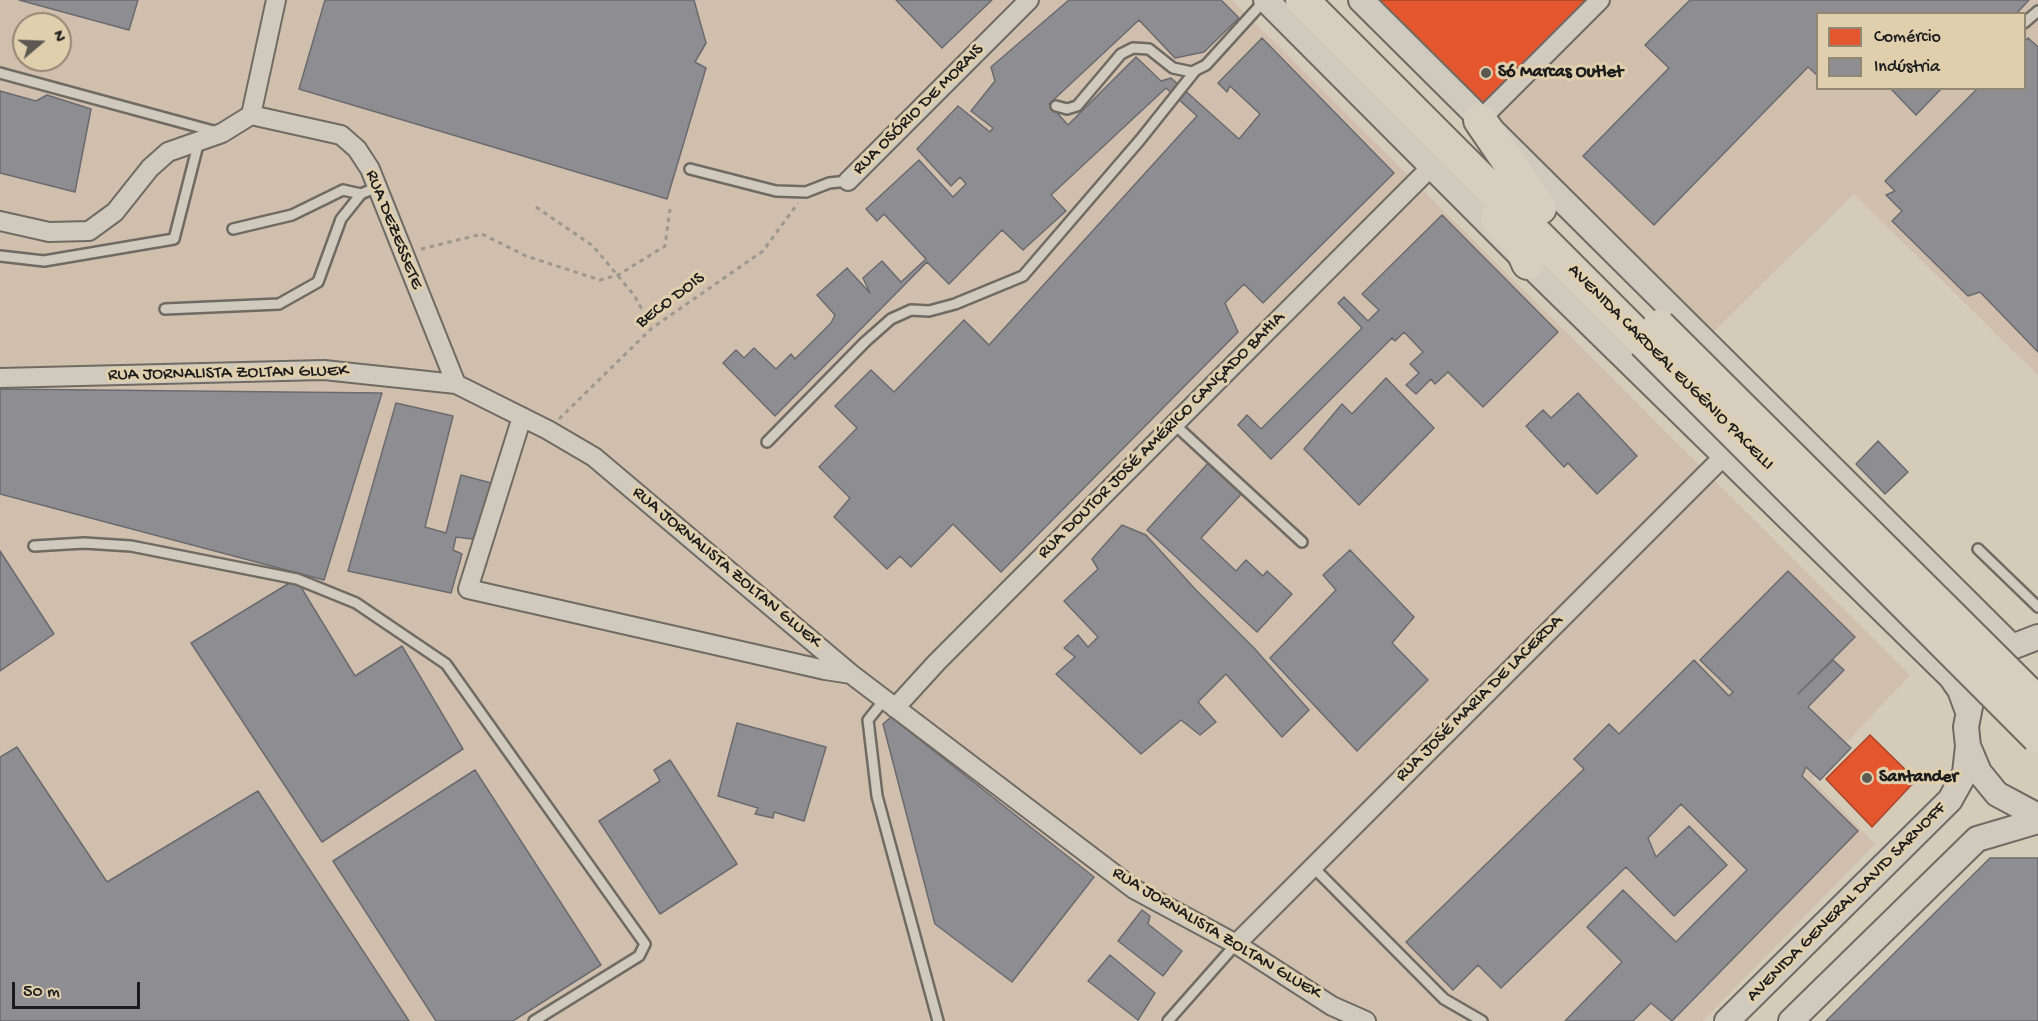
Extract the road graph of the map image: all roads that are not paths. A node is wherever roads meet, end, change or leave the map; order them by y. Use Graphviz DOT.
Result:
graph roads {
  1 [pos="276,0"];
  2 [pos="1029,0"];
  3 [pos="1265,0"];
  4 [pos="1302,0"];
  5 [pos="1332,0"];
  6 [pos="1361,0"];
  7 [pos="1600,0"];
  8 [pos="1195,71"];
  9 [pos="0,73"];
  10 [pos="1402,100"];
  11 [pos="1056,106"];
  12 [pos="251,115"];
  13 [pos="1480,120"];
  14 [pos="222,133"];
  15 [pos="199,141"];
  16 [pos="1432,166"];
  17 [pos="690,169"];
  18 [pos="848,181"];
  19 [pos="369,190"];
  20 [pos="1540,208"];
  21 [pos="0,221"];
  22 [pos="233,229"];
  23 [pos="0,256"];
  24 [pos="1528,263"];
  25 [pos="165,309"];
  26 [pos="1652,334"];
  27 [pos="0,378"];
  28 [pos="456,384"];
  29 [pos="522,417"];
  30 [pos="1174,424"];
  31 [pos="767,442"];
  32 [pos="1725,455"];
  33 [pos="1302,542"];
  34 [pos="34,546"];
  35 [pos="1978,549"];
  36 [pos="2038,607"];
  37 [pos="2038,637"];
  38 [pos="2012,647"];
  39 [pos="851,674"];
  40 [pos="2038,703"];
  41 [pos="890,704"];
  42 [pos="1967,709"];
  43 [pos="2038,737"];
  44 [pos="1968,746"];
  45 [pos="2038,816"];
  46 [pos="2038,821"];
  47 [pos="1313,867"];
  48 [pos="1236,944"];
  49 [pos="534,1021"];
  50 [pos="938,1021"];
  51 [pos="1168,1021"];
  52 [pos="1366,1021"];
  53 [pos="1482,1021"];
  54 [pos="1727,1021"];
  55 [pos="1791,1021"];
  1 -- 12 [label="street"];
  2 -- 18 [label="street, RUA OSÓRIO DE MORAIS"];
  3 -- 8 [label="lane"];
  3 -- 16 [label="main road, AVENIDA CARDEAL EUGÊNIO PACELLI"];
  4 -- 10 [label="highway, AVENIDA CARDEAL EUGÊNIO PACELLI"];
  5 -- 20 [label="highway, AVENIDA CARDEAL EUGÊNIO PACELLI"];
  6 -- 13 [label="main road"];
  7 -- 13 [label="street"];
  8 -- 11 [label="lane"];
  8 -- 31 [label="lane"];
  9 -- 14 [label="lane"];
  10 -- 24 [label="highway"];
  10 -- 26 [label="highway, AVENIDA CARDEAL EUGÊNIO PACELLI"];
  12 -- 14 [label="street"];
  12 -- 19 [label="street, RUA DEZESSETE"];
  13 -- 20 [label="highway"];
  13 -- 38 [label="main road"];
  14 -- 15 [label="street"];
  15 -- 21 [label="street"];
  15 -- 23 [label="lane"];
  16 -- 24 [label="main road, AVENIDA CARDEAL EUGÊNIO PACELLI"];
  16 -- 30 [label="street, RUA DOUTOR JOSÉ AMÉRICO CANÇADO BAHIA"];
  17 -- 18 [label="lane, RUA OSÓRIO DE MORAIS"];
  19 -- 22 [label="lane"];
  19 -- 25 [label="lane"];
  19 -- 28 [label="street, RUA DEZESSETE"];
  20 -- 26 [label="highway, AVENIDA CARDEAL EUGÊNIO PACELLI"];
  24 -- 32 [label="main road, AVENIDA CARDEAL EUGÊNIO PACELLI"];
  26 -- 40 [label="highway, AVENIDA CARDEAL EUGÊNIO PACELLI, bridge"];
  26 -- 43 [label="highway, AVENIDA CARDEAL EUGÊNIO PACELLI, bridge"];
  27 -- 28 [label="street, RUA JORNALISTA ZOLTAN GLUEK"];
  28 -- 29 [label="street, RUA JORNALISTA ZOLTAN GLUEK"];
  29 -- 39 [label="street, RUA JORNALISTA ZOLTAN GLUEK"];
  29 -- 39 [label="street"];
  30 -- 33 [label="lane"];
  30 -- 41 [label="street, RUA DOUTOR JOSÉ AMÉRICO CANÇADO BAHIA"];
  32 -- 42 [label="main road, AVENIDA CARDEAL EUGÊNIO PACELLI"];
  32 -- 47 [label="street, RUA JOSÉ MARIA DE LACERDA"];
  34 -- 49 [label="lane"];
  35 -- 36 [label="lane"];
  37 -- 38 [label="main road"];
  38 -- 42 [label="main road"];
  39 -- 41 [label="street, RUA JORNALISTA ZOLTAN GLUEK"];
  41 -- 48 [label="street, RUA JORNALISTA ZOLTAN GLUEK"];
  41 -- 50 [label="lane"];
  42 -- 44 [label="main road"];
  44 -- 45 [label="main road"];
  44 -- 54 [label="main road, AVENIDA GENERAL DAVID SARNOFF"];
  46 -- 55 [label="main road"];
  47 -- 48 [label="street, RUA JOSÉ MARIA DE LACERDA"];
  47 -- 53 [label="lane"];
  48 -- 51 [label="lane"];
  48 -- 52 [label="street, RUA JORNALISTA ZOLTAN GLUEK"];
}
